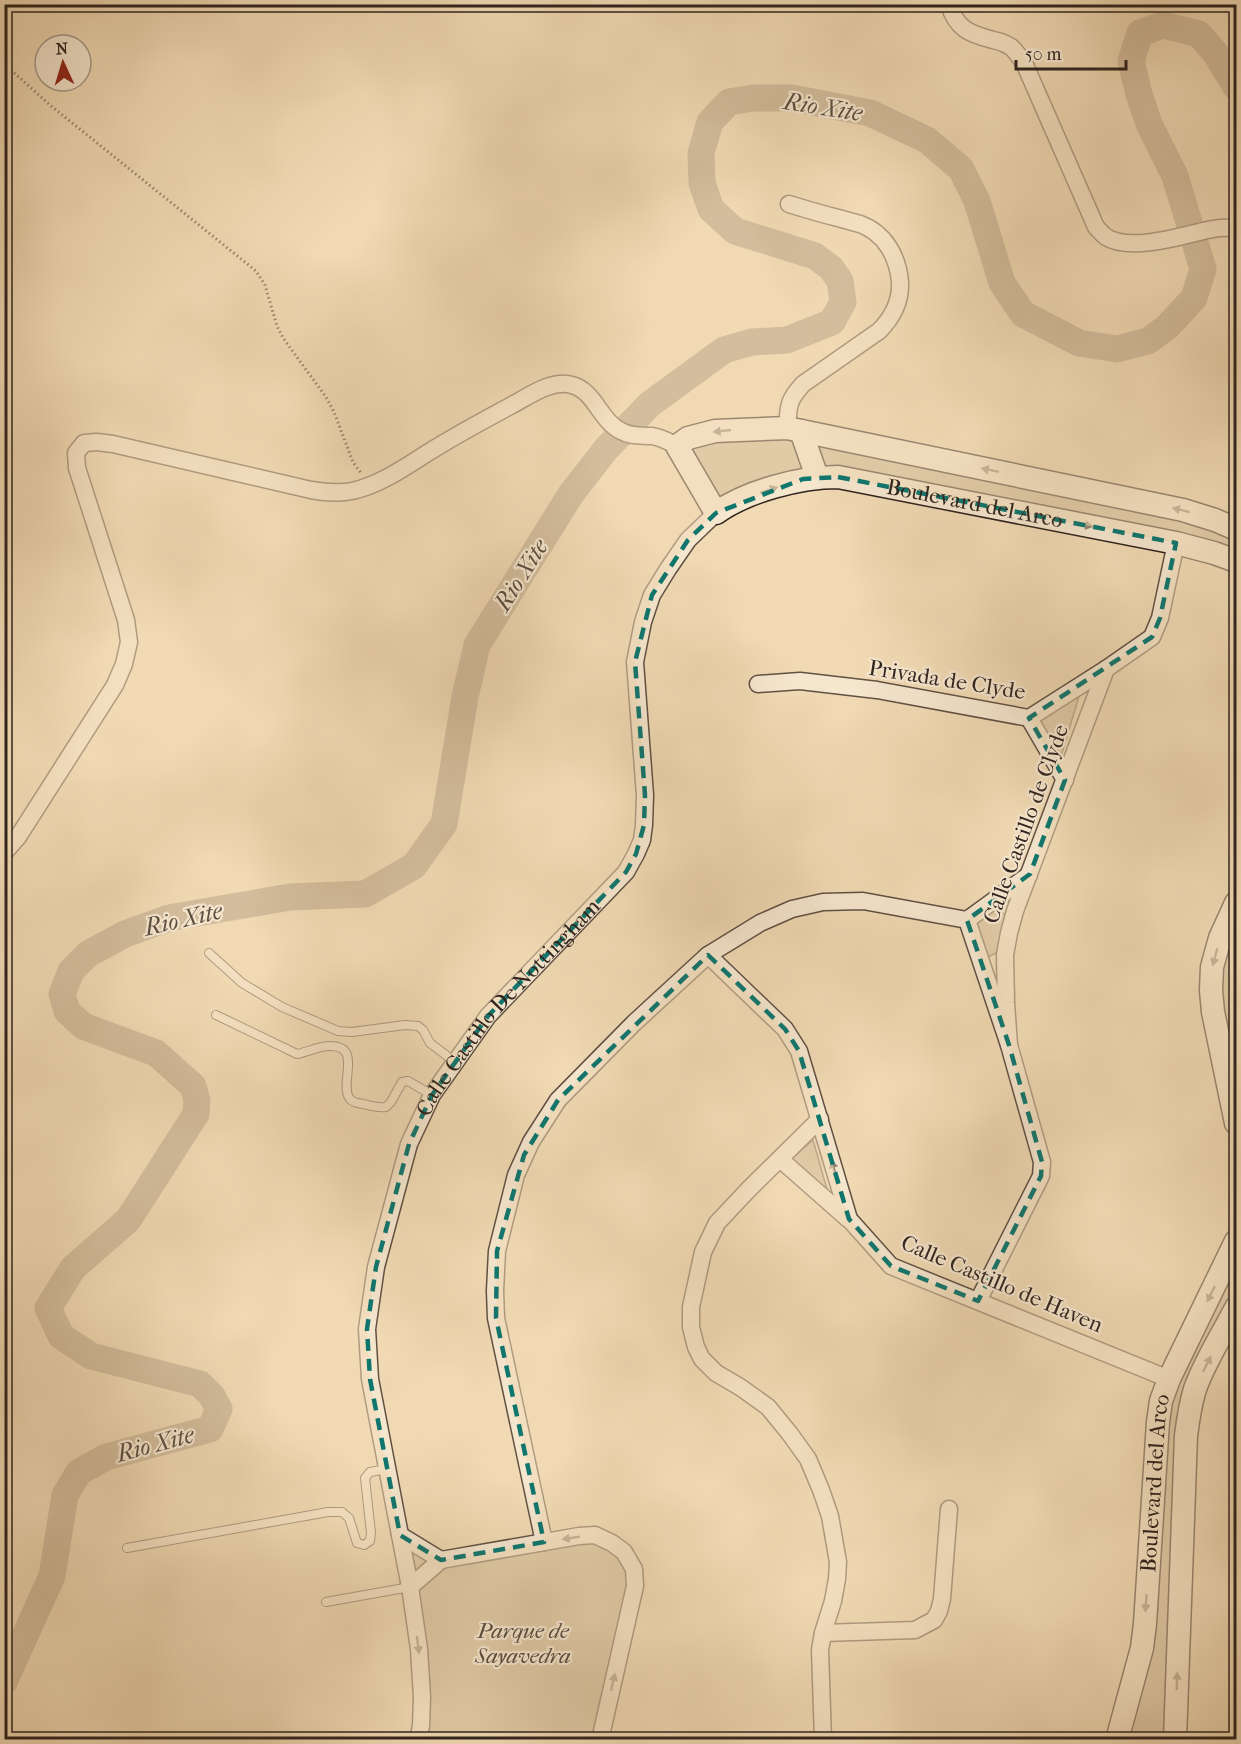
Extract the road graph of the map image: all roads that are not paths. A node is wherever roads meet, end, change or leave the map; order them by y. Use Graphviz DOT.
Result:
graph roads {
  1 [pos="948,4"];
  2 [pos="789,204"];
  3 [pos="1236,229"];
  4 [pos="794,430"];
  5 [pos="677,446"];
  6 [pos="817,477"];
  7 [pos="716,513"];
  8 [pos="1236,529"];
  9 [pos="1176,543"];
  10 [pos="1236,561"];
  11 [pos="1106,669"];
  12 [pos="758,684"];
  13 [pos="1029,718"];
  14 [pos="1065,780"];
  15 [pos="4,853"];
  16 [pos="1030,874"];
  17 [pos="1236,903"];
  18 [pos="967,920"];
  19 [pos="208,953"];
  20 [pos="708,955"];
  21 [pos="216,1016"];
  22 [pos="1009,1045"];
  23 [pos="455,1062"];
  24 [pos="432,1095"];
  25 [pos="820,1119"];
  26 [pos="1236,1123"];
  27 [pos="780,1159"];
  28 [pos="849,1219"];
  29 [pos="1236,1241"];
  30 [pos="978,1301"];
  31 [pos="1236,1308"];
  32 [pos="1168,1379"];
  33 [pos="1185,1462"];
  34 [pos="387,1469"];
  35 [pos="949,1509"];
  36 [pos="400,1535"];
  37 [pos="544,1542"];
  38 [pos="127,1548"];
  39 [pos="441,1560"];
  40 [pos="410,1587"];
  41 [pos="326,1602"];
  42 [pos="823,1632"];
  43 [pos="418,1740"];
  44 [pos="600,1740"];
  45 [pos="823,1740"];
  46 [pos="1117,1740"];
  47 [pos="1175,1740"];
  1 -- 3 [label="street"];
  2 -- 4 [label="street"];
  4 -- 5 [label="street, one-way"];
  4 -- 6 [label="street"];
  8 -- 4 [label="street, Boulevard del Arco, one-way"];
  5 -- 7 [label="street"];
  5 -- 15 [label="street"];
  7 -- 6 [label="street, Boulevard del Arco, one-way"];
  6 -- 9 [label="street, Boulevard del Arco, one-way"];
  7 -- 23 [label="street, Calle Castillo De Nottingham"];
  9 -- 10 [label="street, Boulevard del Arco"];
  9 -- 11 [label="street, Privada de Clyde"];
  11 -- 13 [label="street, Privada de Clyde"];
  11 -- 14 [label="street, Calle Castillo de Clyde"];
  12 -- 13 [label="street, Privada de Clyde"];
  13 -- 14 [label="street, Privada de Clyde"];
  14 -- 16 [label="street, Calle Castillo de Clyde"];
  16 -- 18 [label="street"];
  16 -- 22 [label="street, Calle Castillo de Clyde"];
  17 -- 26 [label="street, one-way"];
  18 -- 20 [label="street"];
  18 -- 22 [label="street"];
  19 -- 23 [label="lane"];
  20 -- 25 [label="street, Calle Castillo de Haven"];
  20 -- 37 [label="street"];
  21 -- 24 [label="lane"];
  22 -- 30 [label="street, Calle Castillo de Clyde"];
  23 -- 24 [label="street, Calle Castillo De Nottingham"];
  24 -- 34 [label="street, Calle Castillo De Nottingham"];
  25 -- 27 [label="street"];
  28 -- 25 [label="street, Calle Castillo de Haven, one-way"];
  27 -- 28 [label="street"];
  27 -- 42 [label="street"];
  28 -- 30 [label="street, Calle Castillo de Haven"];
  29 -- 32 [label="street, Boulevard del Arco, one-way"];
  30 -- 32 [label="street, Calle Castillo de Haven"];
  33 -- 31 [label="street, Boulevard del Arco, one-way"];
  32 -- 33 [label="street"];
  32 -- 46 [label="street, Boulevard del Arco, one-way"];
  47 -- 33 [label="street, Boulevard del Arco, one-way"];
  34 -- 36 [label="street, Calle Castillo De Nottingham"];
  34 -- 38 [label="lane"];
  35 -- 42 [label="street"];
  36 -- 39 [label="street"];
  36 -- 40 [label="street"];
  37 -- 39 [label="street"];
  44 -- 37 [label="street, one-way"];
  39 -- 40 [label="street"];
  40 -- 41 [label="lane"];
  40 -- 43 [label="street, one-way"];
  42 -- 45 [label="street"];
}
